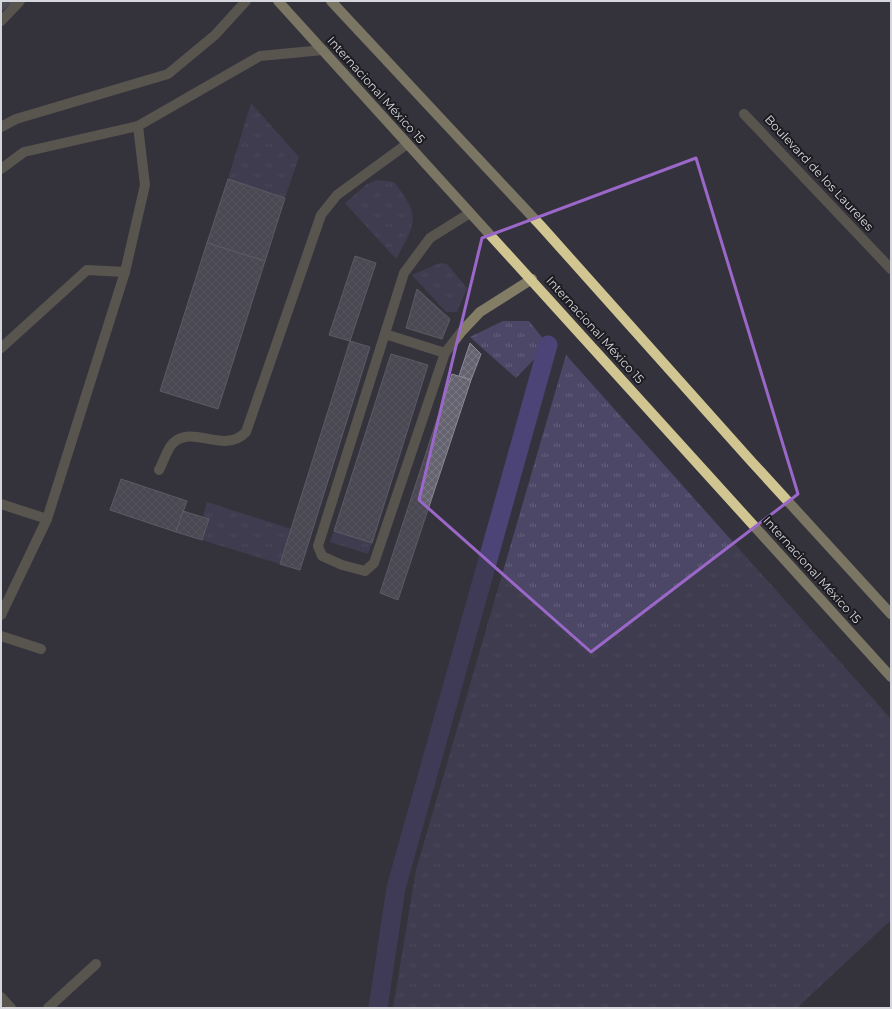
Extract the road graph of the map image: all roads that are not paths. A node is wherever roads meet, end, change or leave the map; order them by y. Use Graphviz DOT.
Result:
graph roads {
  1 [pos="20,1"];
  2 [pos="246,1"];
  3 [pos="278,1"];
  4 [pos="331,1"];
  5 [pos="1,21"];
  6 [pos="323,50"];
  7 [pos="744,114"];
  8 [pos="138,126"];
  9 [pos="1,127"];
  10 [pos="407,144"];
  11 [pos="1,169"];
  12 [pos="470,213"];
  13 [pos="891,269"];
  14 [pos="125,272"];
  15 [pos="532,279"];
  16 [pos="385,334"];
  17 [pos="1,348"];
  18 [pos="445,353"];
  19 [pos="159,470"];
  20 [pos="1,504"];
  21 [pos="46,520"];
  22 [pos="891,614"];
  23 [pos="1,615"];
  24 [pos="1,636"];
  25 [pos="41,650"];
  26 [pos="891,677"];
  27 [pos="96,964"];
  28 [pos="1,997"];
  29 [pos="11,1008"];
  30 [pos="48,1008"];
  1 -- 5 [label="street"];
  2 -- 9 [label="street"];
  3 -- 6 [label="main road, Internacional México 15"];
  4 -- 22 [label="main road"];
  6 -- 8 [label="street"];
  6 -- 10 [label="main road, Internacional México 15"];
  7 -- 13 [label="street, Boulevard de los Laureles"];
  8 -- 11 [label="street"];
  8 -- 14 [label="street"];
  10 -- 12 [label="main road, Internacional México 15"];
  10 -- 19 [label="street"];
  12 -- 15 [label="main road, Internacional México 15"];
  12 -- 16 [label="street"];
  14 -- 17 [label="street"];
  14 -- 21 [label="street"];
  15 -- 18 [label="street"];
  15 -- 26 [label="main road, Internacional México 15"];
  16 -- 18 [label="street"];
  16 -- 18 [label="street"];
  20 -- 21 [label="street"];
  21 -- 23 [label="street"];
  24 -- 25 [label="street"];
  27 -- 30 [label="street"];
  28 -- 29 [label="street"];
}
